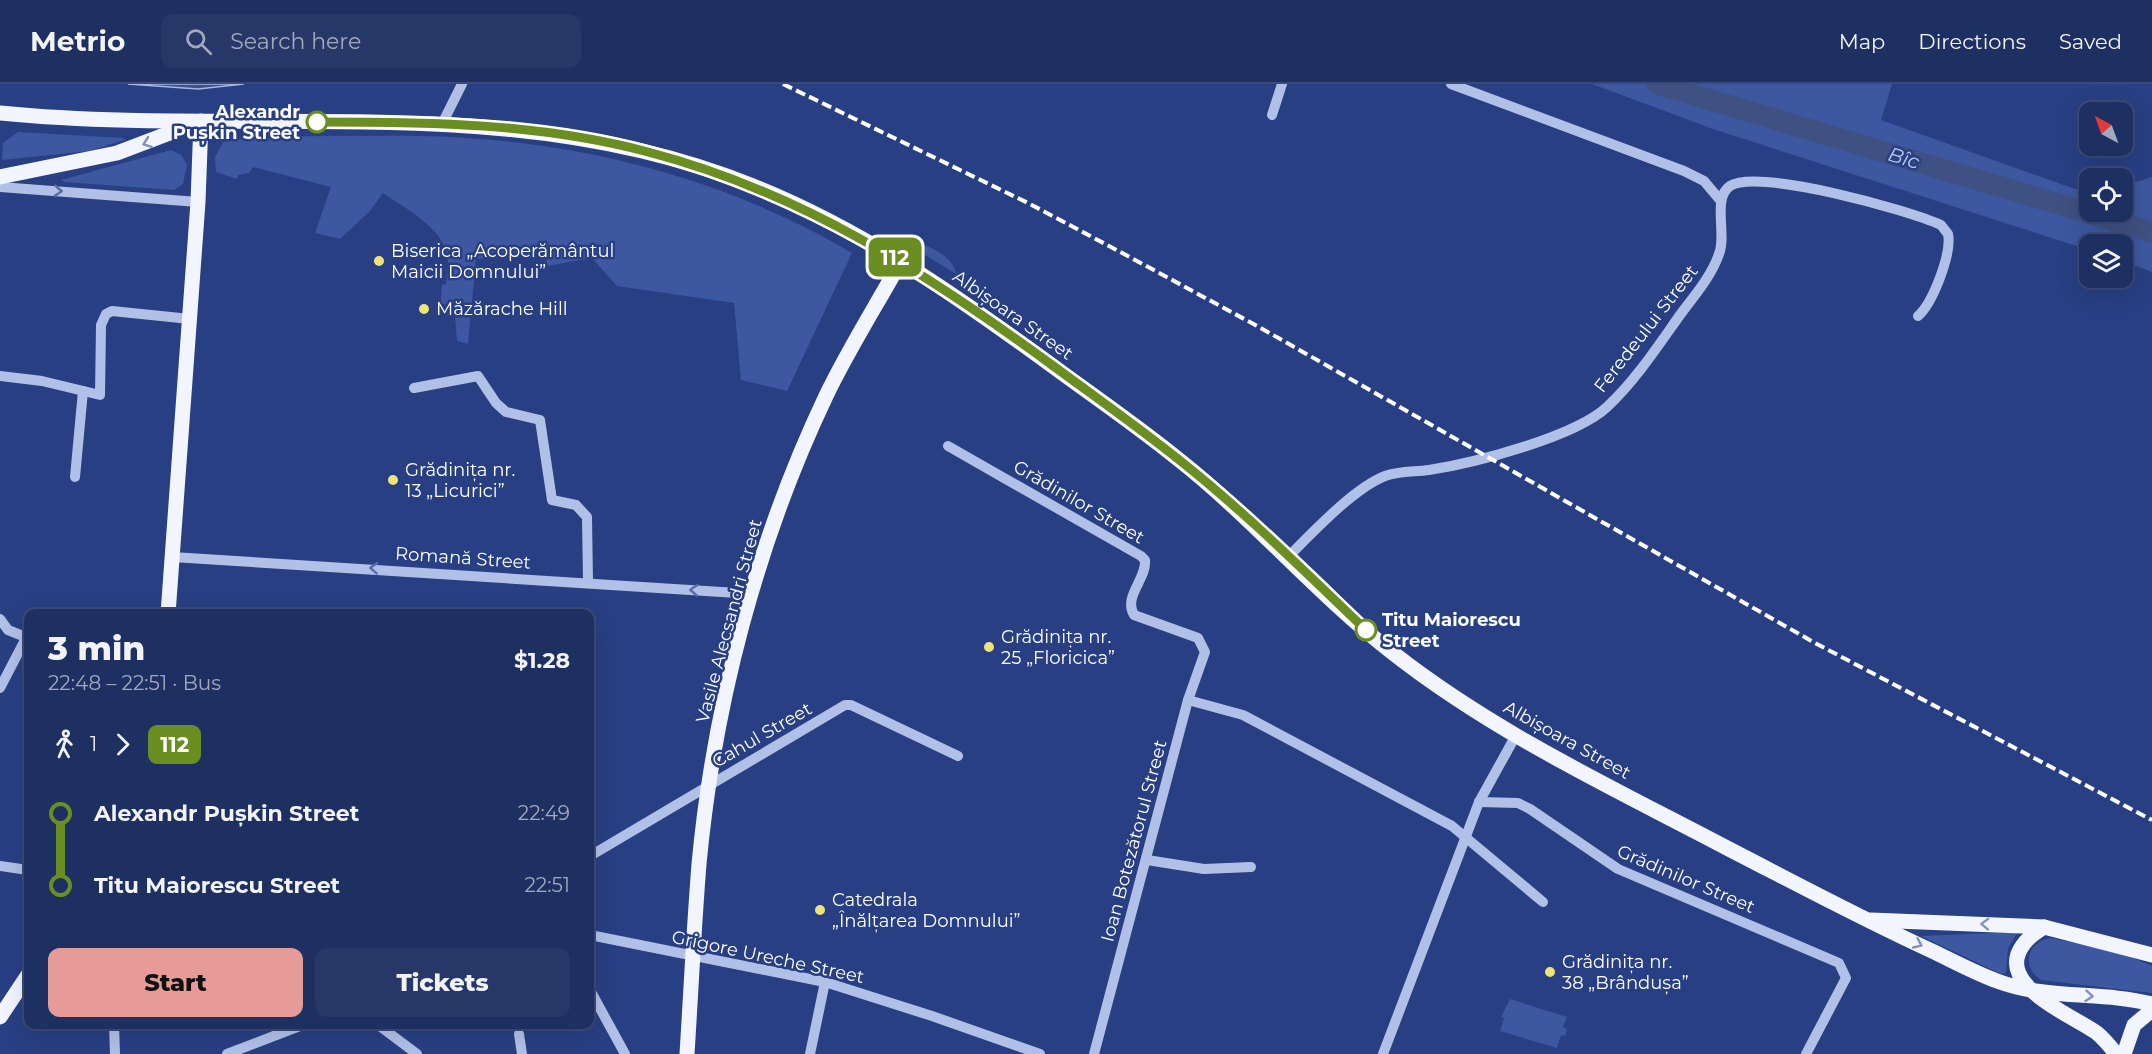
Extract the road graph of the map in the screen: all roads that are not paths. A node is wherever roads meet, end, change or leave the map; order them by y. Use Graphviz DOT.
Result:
graph roads {
  1 [pos="462,84"];
  2 [pos="1282,84"];
  3 [pos="1451,84"];
  4 [pos="0,113"];
  5 [pos="1272,115"];
  6 [pos="201,121"];
  7 [pos="443,122"];
  8 [pos="0,177"];
  9 [pos="0,187"];
  10 [pos="1720,200"];
  11 [pos="198,202"];
  12 [pos="902,261"];
  13 [pos="1918,316"];
  14 [pos="190,319"];
  15 [pos="0,376"];
  16 [pos="414,388"];
  17 [pos="83,391"];
  18 [pos="948,446"];
  19 [pos="75,477"];
  20 [pos="172,557"];
  21 [pos="1288,557"];
  22 [pos="588,582"];
  23 [pos="753,594"];
  24 [pos="168,609"];
  25 [pos="0,619"];
  26 [pos="24,637"];
  27 [pos="1198,638"];
  28 [pos="24,644"];
  29 [pos="0,688"];
  30 [pos="1188,700"];
  31 [pos="1515,737"];
  32 [pos="958,756"];
  33 [pos="710,784"];
  34 [pos="1479,802"];
  35 [pos="1465,838"];
  36 [pos="594,854"];
  37 [pos="1146,860"];
  38 [pos="0,866"];
  39 [pos="1251,867"];
  40 [pos="24,869"];
  41 [pos="1543,902"];
  42 [pos="1864,920"];
  43 [pos="2044,927"];
  44 [pos="594,936"];
  45 [pos="2152,956"];
  46 [pos="693,957"];
  47 [pos="24,981"];
  48 [pos="825,982"];
  49 [pos="2031,992"];
  50 [pos="594,997"];
  51 [pos="2152,1004"];
  52 [pos="2152,1010"];
  53 [pos="0,1017"];
  54 [pos="114,1029"];
  55 [pos="292,1029"];
  56 [pos="384,1029"];
  57 [pos="519,1034"];
  58 [pos="115,1054"];
  59 [pos="227,1054"];
  60 [pos="417,1054"];
  61 [pos="522,1054"];
  62 [pos="625,1054"];
  63 [pos="687,1054"];
  64 [pos="810,1054"];
  65 [pos="1040,1054"];
  66 [pos="1094,1054"];
  67 [pos="1383,1054"];
  68 [pos="1806,1054"];
  69 [pos="2115,1054"];
  70 [pos="2124,1054"];
  1 -- 7 [label="street"];
  2 -- 5 [label="street"];
  3 -- 10 [label="street"];
  4 -- 6 [label="main road, Albișoara Street"];
  6 -- 7 [label="main road, Albișoara Street"];
  6 -- 8 [label="main road, one-way"];
  6 -- 11 [label="main road"];
  7 -- 12 [label="main road, Albișoara Street"];
  9 -- 11 [label="street, one-way"];
  10 -- 13 [label="street"];
  10 -- 21 [label="street, Feredeului Street"];
  11 -- 14 [label="main road"];
  12 -- 21 [label="main road, Albișoara Street"];
  12 -- 23 [label="main road, Vasile Alecsandri Street"];
  14 -- 17 [label="street"];
  14 -- 20 [label="main road"];
  15 -- 17 [label="street"];
  16 -- 22 [label="street"];
  17 -- 19 [label="street"];
  18 -- 27 [label="street, Grădinilor Street"];
  22 -- 20 [label="street, Romană Street, one-way"];
  20 -- 24 [label="main road"];
  21 -- 31 [label="main road, Albișoara Street"];
  23 -- 22 [label="street, Romană Street, one-way"];
  23 -- 33 [label="main road, Vasile Alecsandri Street"];
  25 -- 26 [label="street"];
  27 -- 30 [label="street, Ioan Botezătorul Street"];
  28 -- 29 [label="street"];
  30 -- 35 [label="street"];
  30 -- 37 [label="street, Ioan Botezătorul Street"];
  31 -- 34 [label="street"];
  31 -- 42 [label="main road, Albișoara Street"];
  32 -- 33 [label="street, Cahul Street"];
  33 -- 36 [label="street, Cahul Street"];
  33 -- 46 [label="main road, Vasile Alecsandri Street"];
  34 -- 35 [label="street"];
  34 -- 68 [label="street, Grădinilor Street"];
  35 -- 41 [label="street"];
  35 -- 67 [label="street"];
  37 -- 39 [label="street"];
  37 -- 66 [label="street, Ioan Botezătorul Street"];
  38 -- 40 [label="street"];
  43 -- 42 [label="main road, Albișoara Street, one-way"];
  42 -- 49 [label="main road, Albișoara Street, one-way"];
  43 -- 45 [label="main road, Albișoara Street"];
  43 -- 49 [label="main road"];
  44 -- 46 [label="street, Grigore Ureche Street"];
  46 -- 48 [label="street, Grigore Ureche Street"];
  46 -- 63 [label="main road, Vasile Alecsandri Street"];
  47 -- 53 [label="main road"];
  48 -- 64 [label="street"];
  48 -- 65 [label="street, Grigore Ureche Street"];
  49 -- 51 [label="main road, Albișoara Street, one-way"];
  49 -- 69 [label="main road"];
  50 -- 62 [label="street"];
  52 -- 70 [label="main road"];
  54 -- 58 [label="street"];
  55 -- 59 [label="street"];
  56 -- 60 [label="street"];
  57 -- 61 [label="street"];
}
